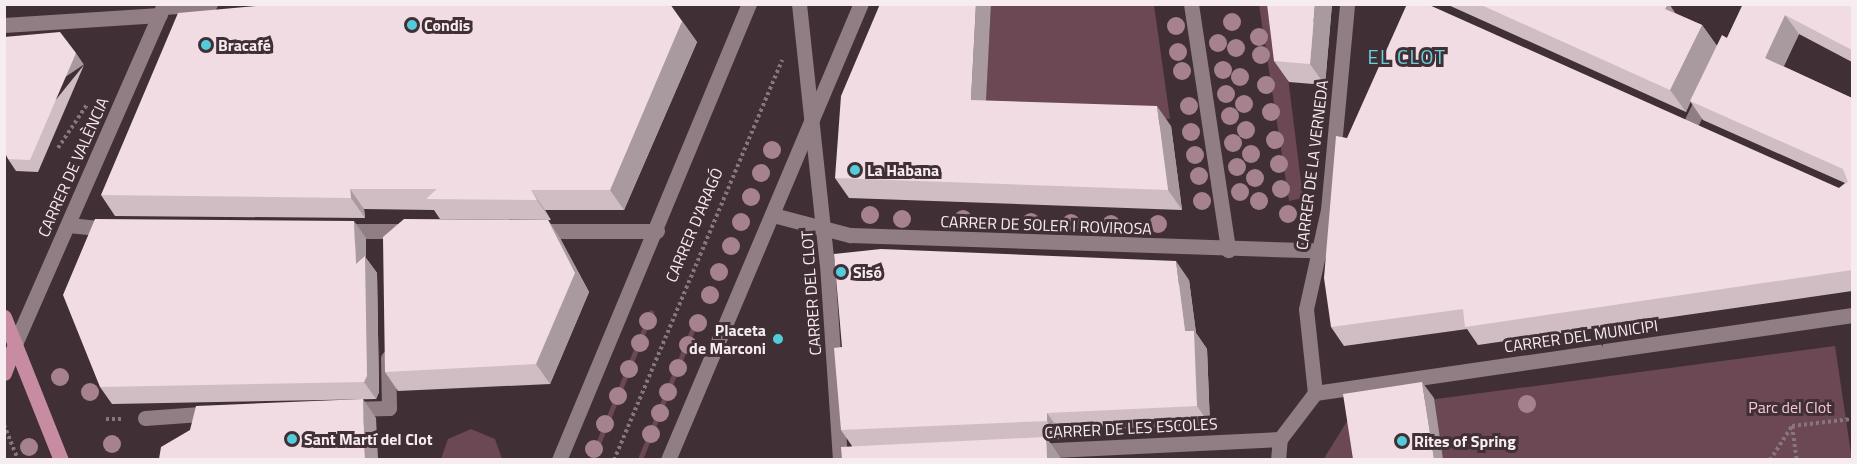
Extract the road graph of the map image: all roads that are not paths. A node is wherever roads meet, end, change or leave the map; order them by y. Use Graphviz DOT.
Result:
graph roads {
  1 [pos="210,4"];
  2 [pos="749,4"];
  3 [pos="799,4"];
  4 [pos="861,4"];
  5 [pos="1191,4"];
  6 [pos="1347,4"];
  7 [pos="162,9"];
  8 [pos="4,25"];
  9 [pos="1714,75"];
  10 [pos="812,125"];
  11 [pos="1712,134"];
  12 [pos="773,215"];
  13 [pos="68,225"];
  14 [pos="125,229"];
  15 [pos="327,231"];
  16 [pos="427,231"];
  17 [pos="519,231"];
  18 [pos="657,231"];
  19 [pos="824,232"];
  20 [pos="1228,250"];
  21 [pos="1321,251"];
  22 [pos="1852,315"];
  23 [pos="4,318"];
  24 [pos="388,337"];
  25 [pos="15,344"];
  26 [pos="4,373"];
  27 [pos="1315,393"];
  28 [pos="331,410"];
  29 [pos="227,413"];
  30 [pos="145,418"];
  31 [pos="1280,439"];
  32 [pos="1012,452"];
  33 [pos="61,459"];
  34 [pos="559,459"];
  35 [pos="668,459"];
  36 [pos="840,459"];
  37 [pos="857,459"];
  38 [pos="1278,459"];
  1 -- 7 [label="street"];
  2 -- 18 [label="street, CARRER D'ARAGÓ"];
  3 -- 10 [label="street, CARRER DEL CLOT"];
  4 -- 10 [label="street"];
  5 -- 20 [label="street"];
  6 -- 21 [label="street, CARRER DE LA VERNEDA"];
  7 -- 8 [label="street"];
  7 -- 13 [label="street, CARRER DE VALÈNCIA"];
  9 -- 11 [label="street"];
  10 -- 12 [label="street"];
  10 -- 19 [label="street, CARRER DEL CLOT"];
  12 -- 19 [label="street, CARRER DE SOLER I ROVIROSA"];
  12 -- 35 [label="street"];
  13 -- 14 [label="street"];
  13 -- 25 [label="street, CARRER DE VALÈNCIA"];
  15 -- 16 [label="street"];
  17 -- 18 [label="street"];
  18 -- 34 [label="street, CARRER D'ARAGÓ"];
  19 -- 20 [label="street, CARRER DE SOLER I ROVIROSA"];
  19 -- 36 [label="street, CARRER DEL CLOT"];
  20 -- 21 [label="street, CARRER DE SOLER I ROVIROSA"];
  21 -- 27 [label="street, CARRER DE LA VERNEDA"];
  22 -- 27 [label="street, CARRER DEL MUNICIPI"];
  23 -- 25 [label="main road"];
  24 -- 28 [label="street"];
  25 -- 26 [label="main road"];
  25 -- 33 [label="main road"];
  27 -- 31 [label="street"];
  29 -- 30 [label="street"];
  31 -- 32 [label="street, CARRER DE LES ESCOLES"];
  31 -- 38 [label="street"];
  36 -- 37 [label="street"];
}
